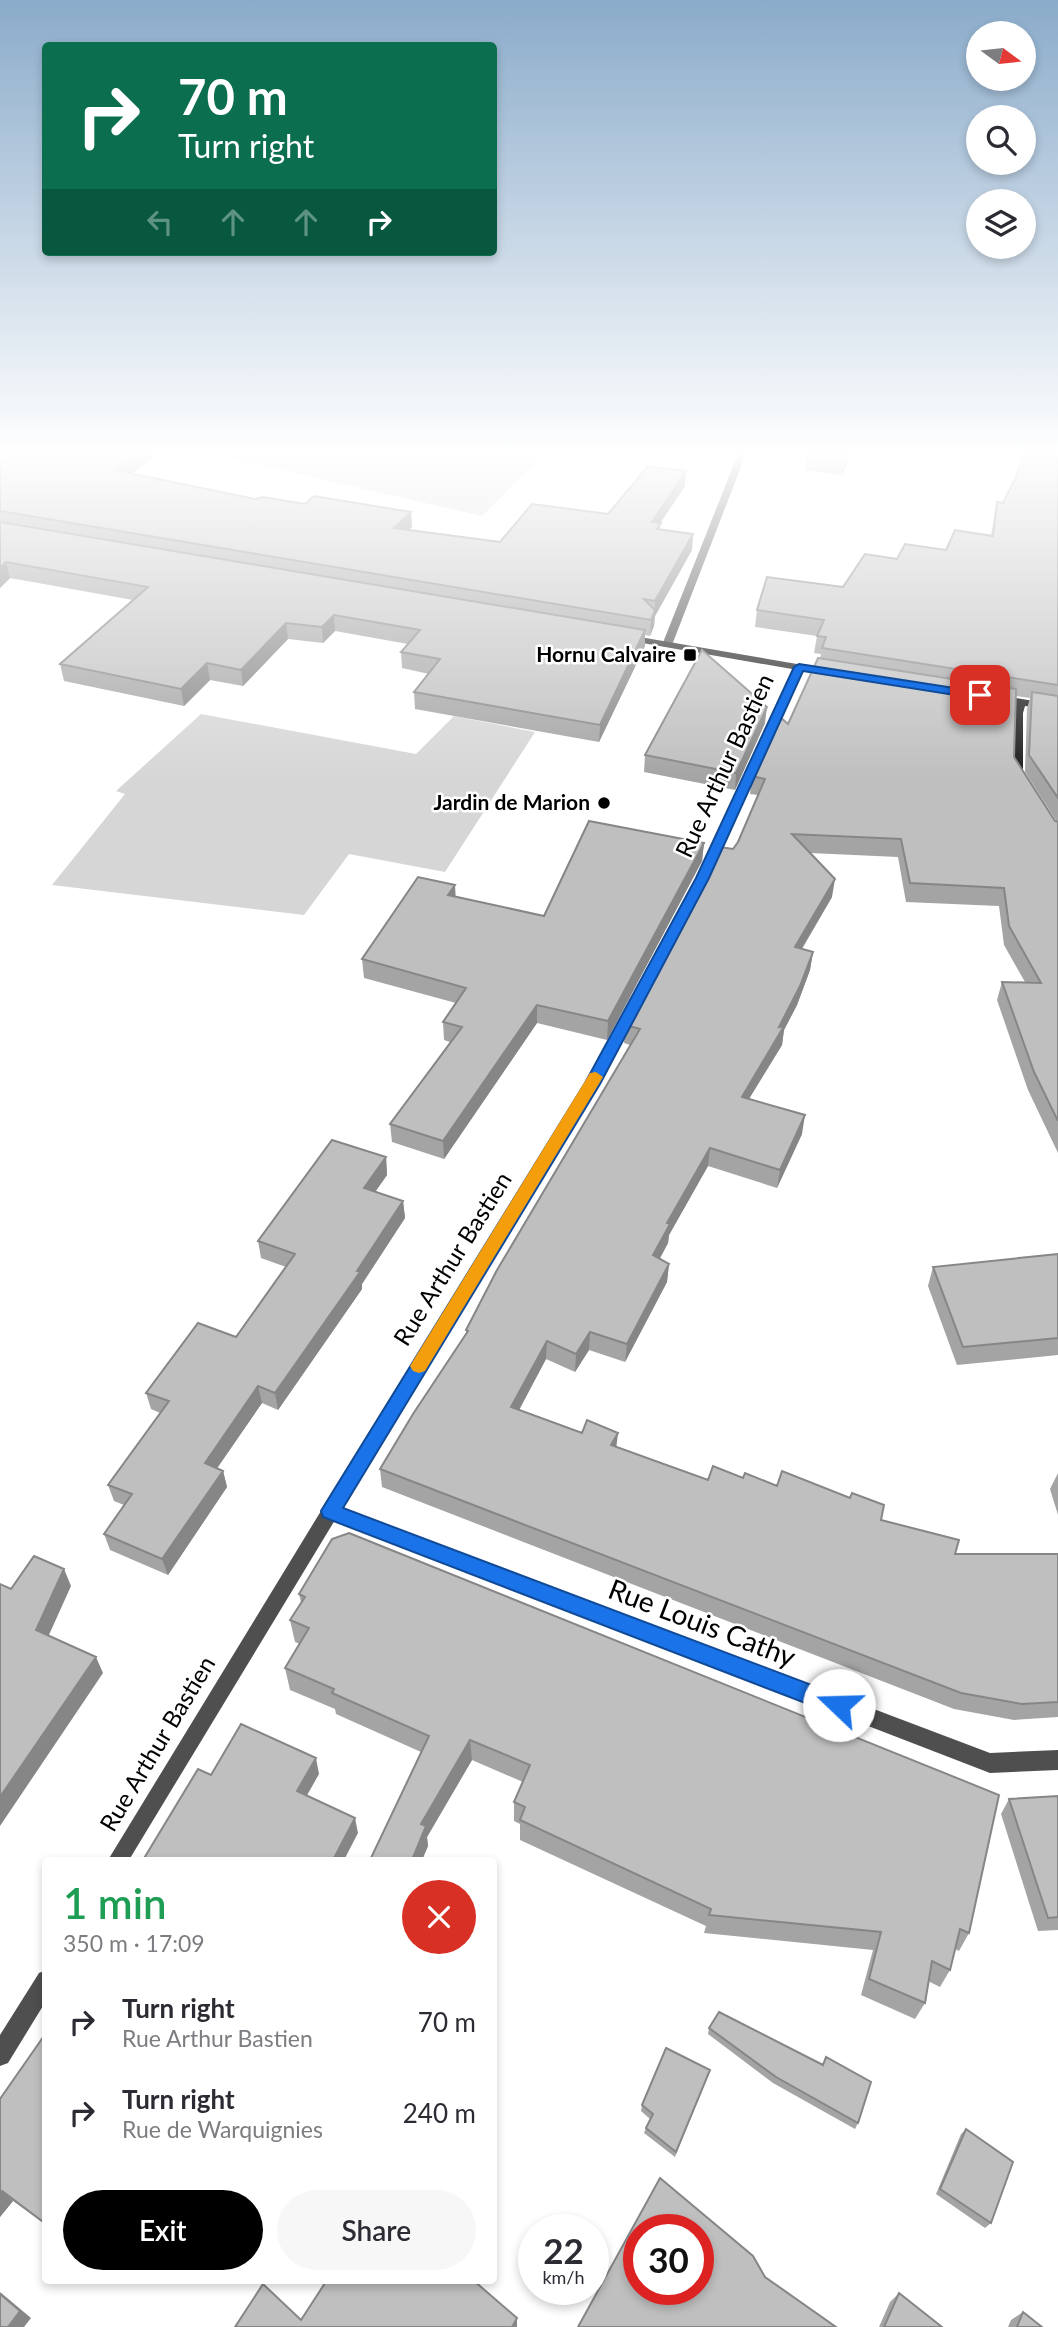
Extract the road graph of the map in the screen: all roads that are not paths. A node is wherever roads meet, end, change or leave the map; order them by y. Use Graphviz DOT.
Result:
graph roads {
  1 [pos="699,563"];
  2 [pos="613,636"];
  3 [pos="667,645"];
  4 [pos="799,667"];
  5 [pos="838,673"];
  6 [pos="980,695"];
  7 [pos="1021,702"];
  8 [pos="1058,708"];
  9 [pos="1023,783"];
  10 [pos="330,1511"];
  11 [pos="1058,1760"];
  12 [pos="120,1857"];
  13 [pos="42,1987"];
  14 [pos="0,2055"];
  1 -- 3 [label="street"];
  2 -- 3 [label="street"];
  3 -- 4 [label="street"];
  4 -- 5 [label="street"];
  4 -- 10 [label="street, Rue Arthur Bastien"];
  6 -- 7 [label="street"];
  7 -- 8 [label="street"];
  7 -- 9 [label="street"];
  10 -- 11 [label="street, Rue Louis Cathy"];
  10 -- 12 [label="street, Rue Arthur Bastien"];
  13 -- 14 [label="street"];
}
